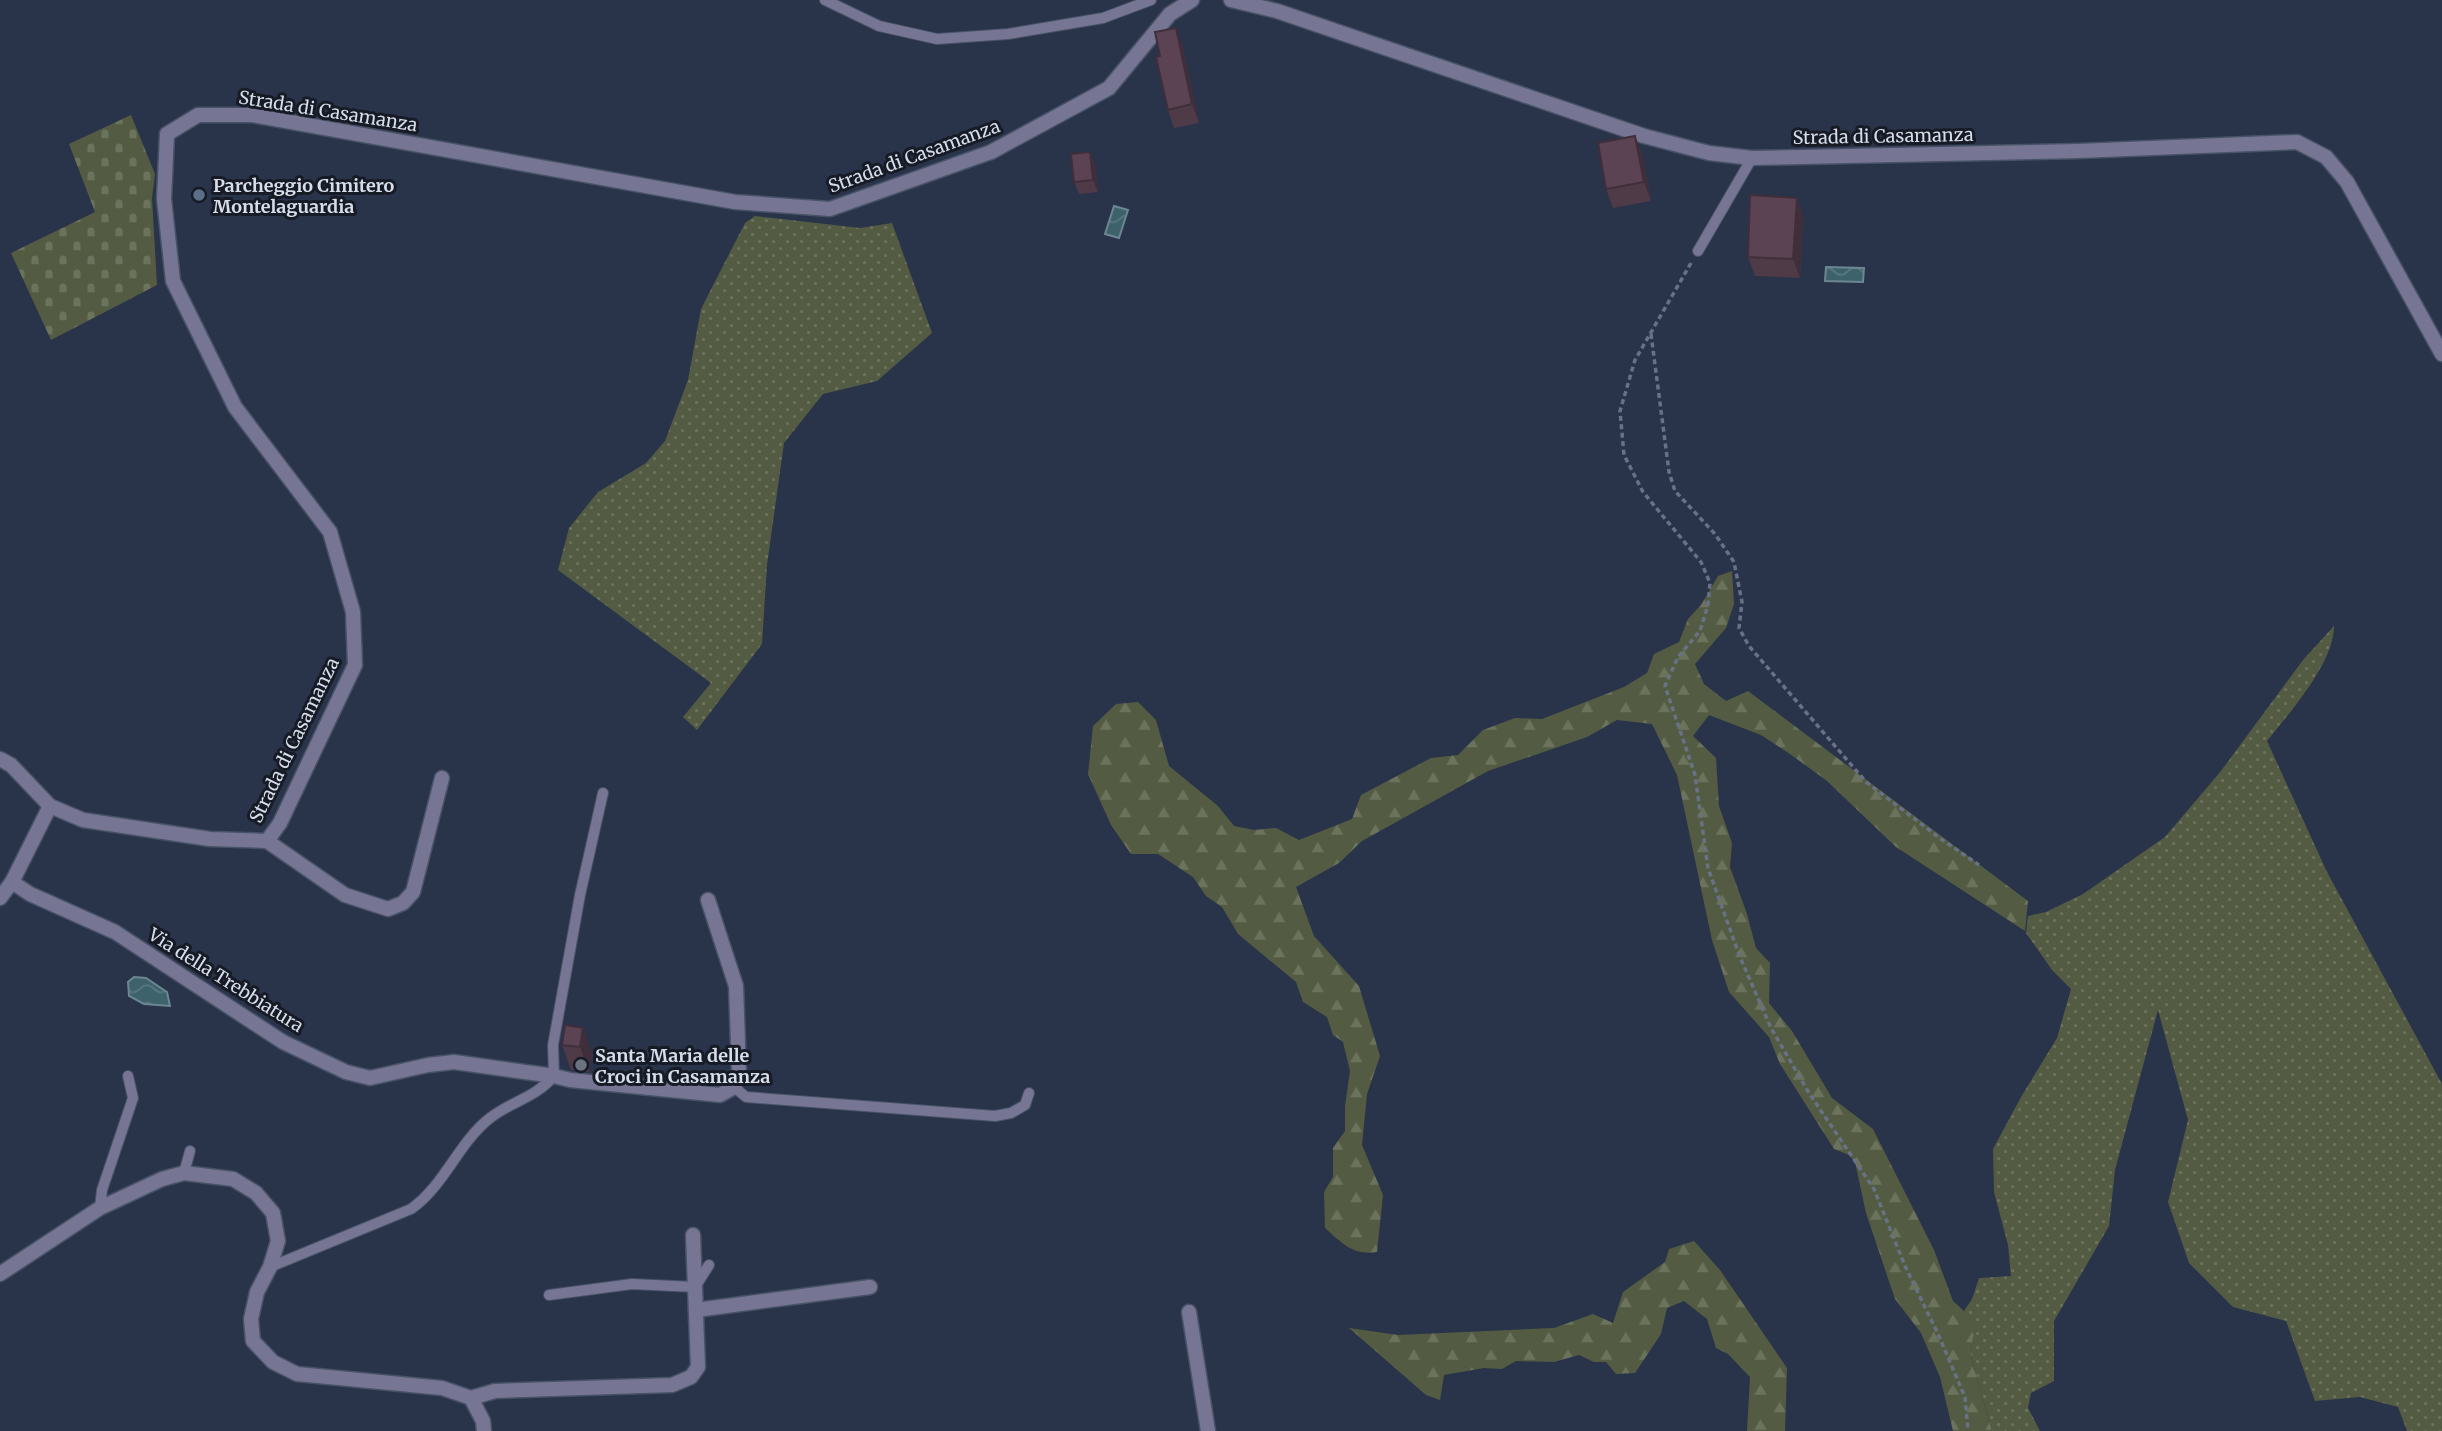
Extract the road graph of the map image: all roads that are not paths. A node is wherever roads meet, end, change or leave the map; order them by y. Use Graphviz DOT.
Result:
graph roads {
  1 [pos="825,0"];
  2 [pos="1151,0"];
  3 [pos="1192,0"];
  4 [pos="1231,0"];
  5 [pos="1752,158"];
  6 [pos="1698,251"];
  7 [pos="2442,354"];
  8 [pos="0,760"];
  9 [pos="442,778"];
  10 [pos="603,793"];
  11 [pos="50,806"];
  12 [pos="267,841"];
  13 [pos="12,882"];
  14 [pos="0,898"];
  15 [pos="708,900"];
  16 [pos="128,1076"];
  17 [pos="554,1076"];
  18 [pos="734,1087"];
  19 [pos="1029,1093"];
  20 [pos="190,1152"];
  21 [pos="184,1173"];
  22 [pos="100,1208"];
  23 [pos="693,1235"];
  24 [pos="709,1265"];
  25 [pos="270,1268"];
  26 [pos="0,1274"];
  27 [pos="695,1287"];
  28 [pos="870,1287"];
  29 [pos="549,1295"];
  30 [pos="696,1310"];
  31 [pos="1189,1312"];
  32 [pos="471,1398"];
  33 [pos="484,1431"];
  34 [pos="1208,1431"];
  1 -- 2 [label="lane"];
  3 -- 12 [label="street, Strada di Casamanza"];
  4 -- 5 [label="street, Strada di Casamanza"];
  5 -- 6 [label="lane"];
  5 -- 7 [label="street, Strada di Casamanza"];
  8 -- 11 [label="street, Strada di Casamanza"];
  9 -- 12 [label="street"];
  10 -- 17 [label="lane"];
  11 -- 12 [label="street, Strada di Casamanza"];
  11 -- 13 [label="street"];
  13 -- 14 [label="street"];
  13 -- 17 [label="street, Via della Trebbiatura"];
  15 -- 18 [label="street"];
  16 -- 22 [label="lane"];
  17 -- 18 [label="street, Via della Trebbiatura"];
  17 -- 25 [label="lane"];
  18 -- 19 [label="lane"];
  20 -- 21 [label="lane"];
  21 -- 22 [label="street"];
  21 -- 25 [label="street"];
  22 -- 26 [label="street"];
  23 -- 27 [label="street"];
  24 -- 27 [label="lane"];
  25 -- 32 [label="street"];
  27 -- 29 [label="lane"];
  27 -- 30 [label="street"];
  28 -- 30 [label="street"];
  30 -- 32 [label="street"];
  31 -- 34 [label="street"];
  32 -- 33 [label="street"];
}
